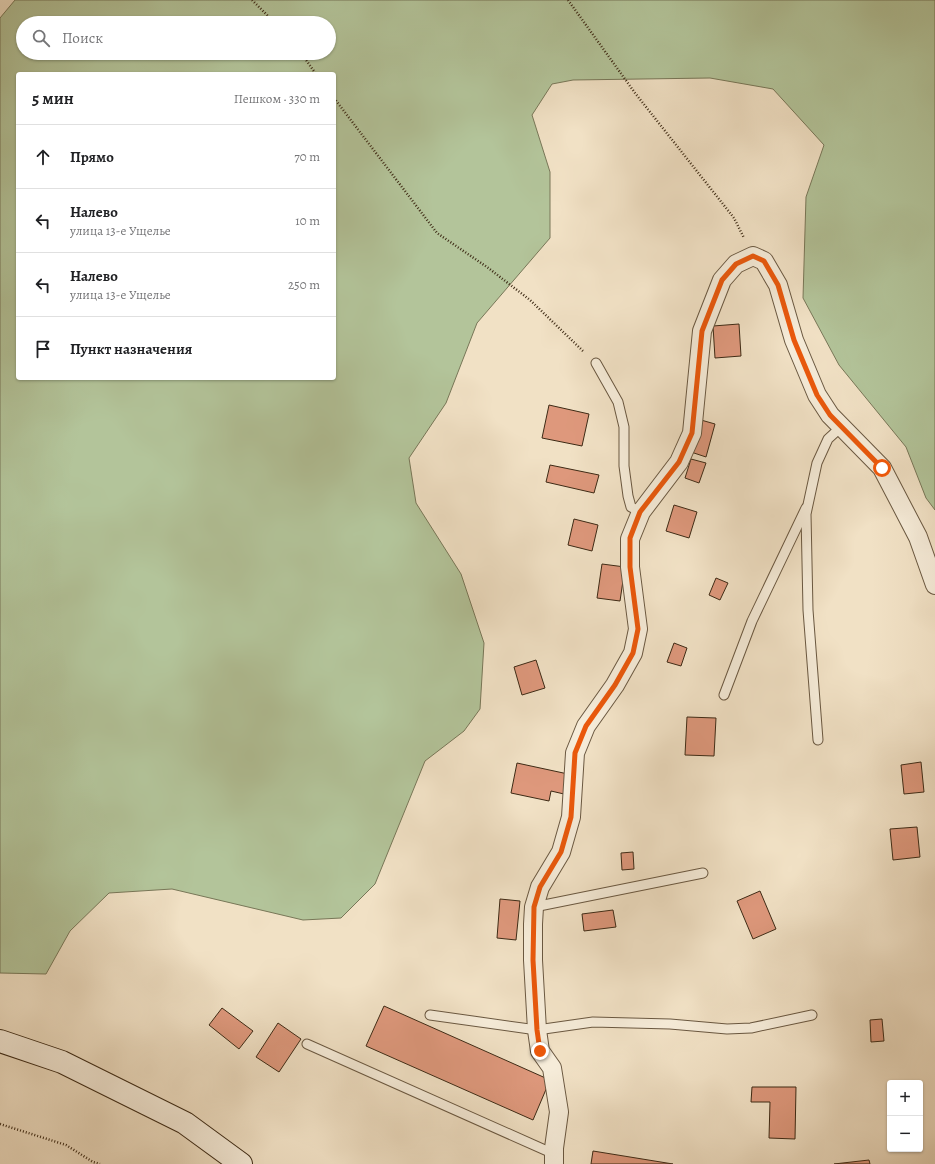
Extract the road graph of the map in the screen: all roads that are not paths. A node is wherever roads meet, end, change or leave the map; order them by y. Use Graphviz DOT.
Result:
graph roads {
  1 [pos="596,363"];
  2 [pos="841,427"];
  3 [pos="809,502"];
  4 [pos="640,512"];
  5 [pos="935,585"];
  6 [pos="724,695"];
  7 [pos="818,740"];
  8 [pos="703,873"];
  9 [pos="534,907"];
  10 [pos="430,1015"];
  11 [pos="812,1015"];
  12 [pos="537,1030"];
  13 [pos="0,1041"];
  14 [pos="307,1044"];
  15 [pos="554,1159"];
  16 [pos="241,1164"];
  1 -- 4 [label="lane"];
  2 -- 3 [label="lane"];
  2 -- 4 [label="street"];
  2 -- 5 [label="street"];
  3 -- 6 [label="lane"];
  3 -- 7 [label="lane"];
  4 -- 9 [label="street"];
  8 -- 9 [label="lane"];
  9 -- 12 [label="street"];
  10 -- 12 [label="lane"];
  11 -- 12 [label="lane"];
  12 -- 15 [label="street"];
  13 -- 16 [label="street"];
  14 -- 15 [label="lane"];
}
